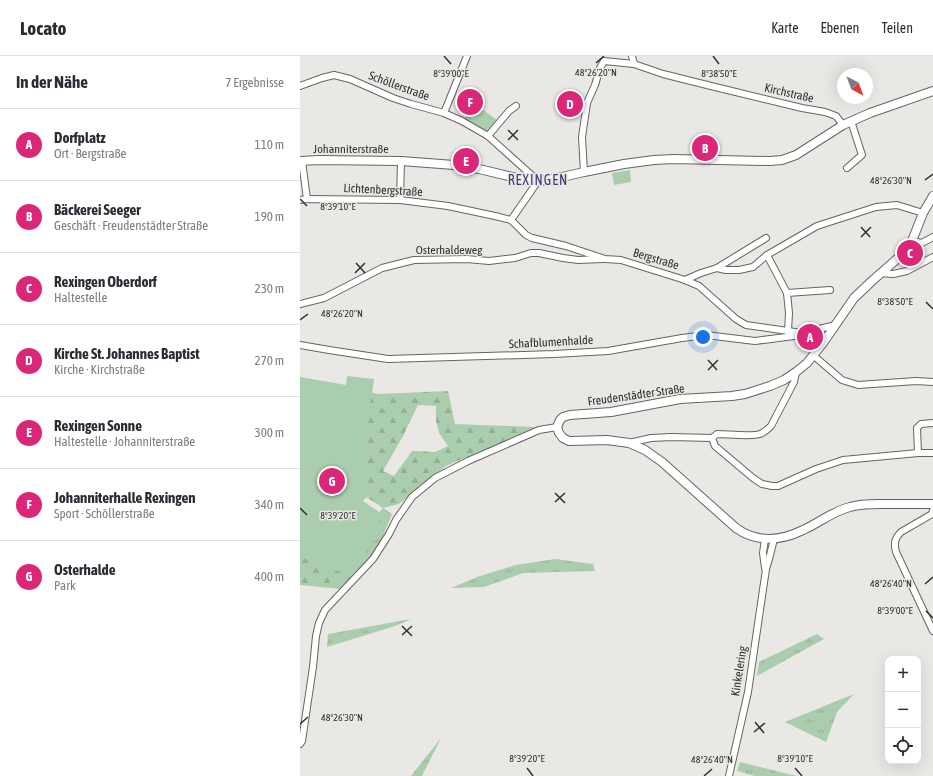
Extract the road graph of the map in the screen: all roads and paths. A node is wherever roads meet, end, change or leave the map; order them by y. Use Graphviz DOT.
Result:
graph roads {
  1 [pos="467,56"];
  2 [pos="632,56"];
  3 [pos="634,64"];
  4 [pos="300,86"];
  5 [pos="933,91"];
  6 [pos="516,106"];
  7 [pos="444,113"];
  8 [pos="847,123"];
  9 [pos="488,136"];
  10 [pos="301,161"];
  11 [pos="401,161"];
  12 [pos="847,168"];
  13 [pos="584,172"];
  14 [pos="538,181"];
  15 [pos="933,196"];
  16 [pos="303,200"];
  17 [pos="400,200"];
  18 [pos="924,213"];
  19 [pos="511,220"];
  20 [pos="933,237"];
  21 [pos="766,238"];
  22 [pos="912,241"];
  23 [pos="767,255"];
  24 [pos="933,257"];
  25 [pos="605,259"];
  26 [pos="717,268"];
  27 [pos="880,273"];
  28 [pos="685,280"];
  29 [pos="830,290"];
  30 [pos="787,293"];
  31 [pos="300,304"];
  32 [pos="836,325"];
  33 [pos="788,331"];
  34 [pos="802,333"];
  35 [pos="300,345"];
  36 [pos="814,356"];
  37 [pos="796,372"];
  38 [pos="933,382"];
  39 [pos="933,423"];
  40 [pos="558,427"];
  41 [pos="712,438"];
  42 [pos="629,443"];
  43 [pos="918,453"];
  44 [pos="933,453"];
  45 [pos="933,504"];
  46 [pos="933,510"];
  47 [pos="769,539"];
  48 [pos="933,630"];
  49 [pos="300,744"];
  50 [pos="729,776"];
  1 -- 7 [label="street"];
  2 -- 3 [label="street"];
  3 -- 8 [label="street, Kirchstraße"];
  3 -- 13 [label="street, Kirchstraße"];
  4 -- 7 [label="street, Schöllerstraße"];
  5 -- 8 [label="street"];
  6 -- 9 [label="street"];
  7 -- 9 [label="street, Schöllerstraße"];
  8 -- 12 [label="street"];
  8 -- 13 [label="street"];
  9 -- 14 [label="street, Schöllerstraße"];
  10 -- 11 [label="street, Johanniterstraße"];
  10 -- 16 [label="street, Johanniterstraße"];
  11 -- 14 [label="street, Johanniterstraße"];
  11 -- 17 [label="street, Johanniterstraße"];
  13 -- 14 [label="street"];
  14 -- 19 [label="street"];
  15 -- 18 [label="street, Freudenstädter Straße"];
  16 -- 17 [label="street, Lichtenbergstraße"];
  17 -- 19 [label="street, Lichtenbergstraße"];
  18 -- 22 [label="street, Freudenstädter Straße"];
  18 -- 23 [label="street"];
  19 -- 25 [label="street, Bergstraße"];
  20 -- 22 [label="street"];
  21 -- 26 [label="street"];
  22 -- 27 [label="street, Freudenstädter Straße"];
  23 -- 26 [label="street"];
  23 -- 30 [label="street"];
  24 -- 27 [label="street"];
  25 -- 28 [label="street, Bergstraße"];
  25 -- 31 [label="street, Osterhaldeweg"];
  26 -- 28 [label="street"];
  27 -- 32 [label="street, Freudenstädter Straße"];
  28 -- 33 [label="street, Bergstraße"];
  29 -- 30 [label="street"];
  30 -- 33 [label="street"];
  32 -- 34 [label="street, Bergstraße"];
  32 -- 36 [label="street, Freudenstädter Straße"];
  33 -- 34 [label="street, Bergstraße"];
  34 -- 35 [label="street, Schafblumenhalde"];
  36 -- 37 [label="street, Freudenstädter Straße"];
  36 -- 38 [label="street"];
  37 -- 40 [label="street, Freudenstädter Straße"];
  37 -- 41 [label="street"];
  39 -- 43 [label="street"];
  40 -- 42 [label="street"];
  40 -- 49 [label="street"];
  41 -- 42 [label="street"];
  41 -- 43 [label="street"];
  42 -- 47 [label="street"];
  43 -- 44 [label="street"];
  45 -- 47 [label="street"];
  46 -- 48 [label="street"];
  47 -- 50 [label="street, Kinkelering"];
}
